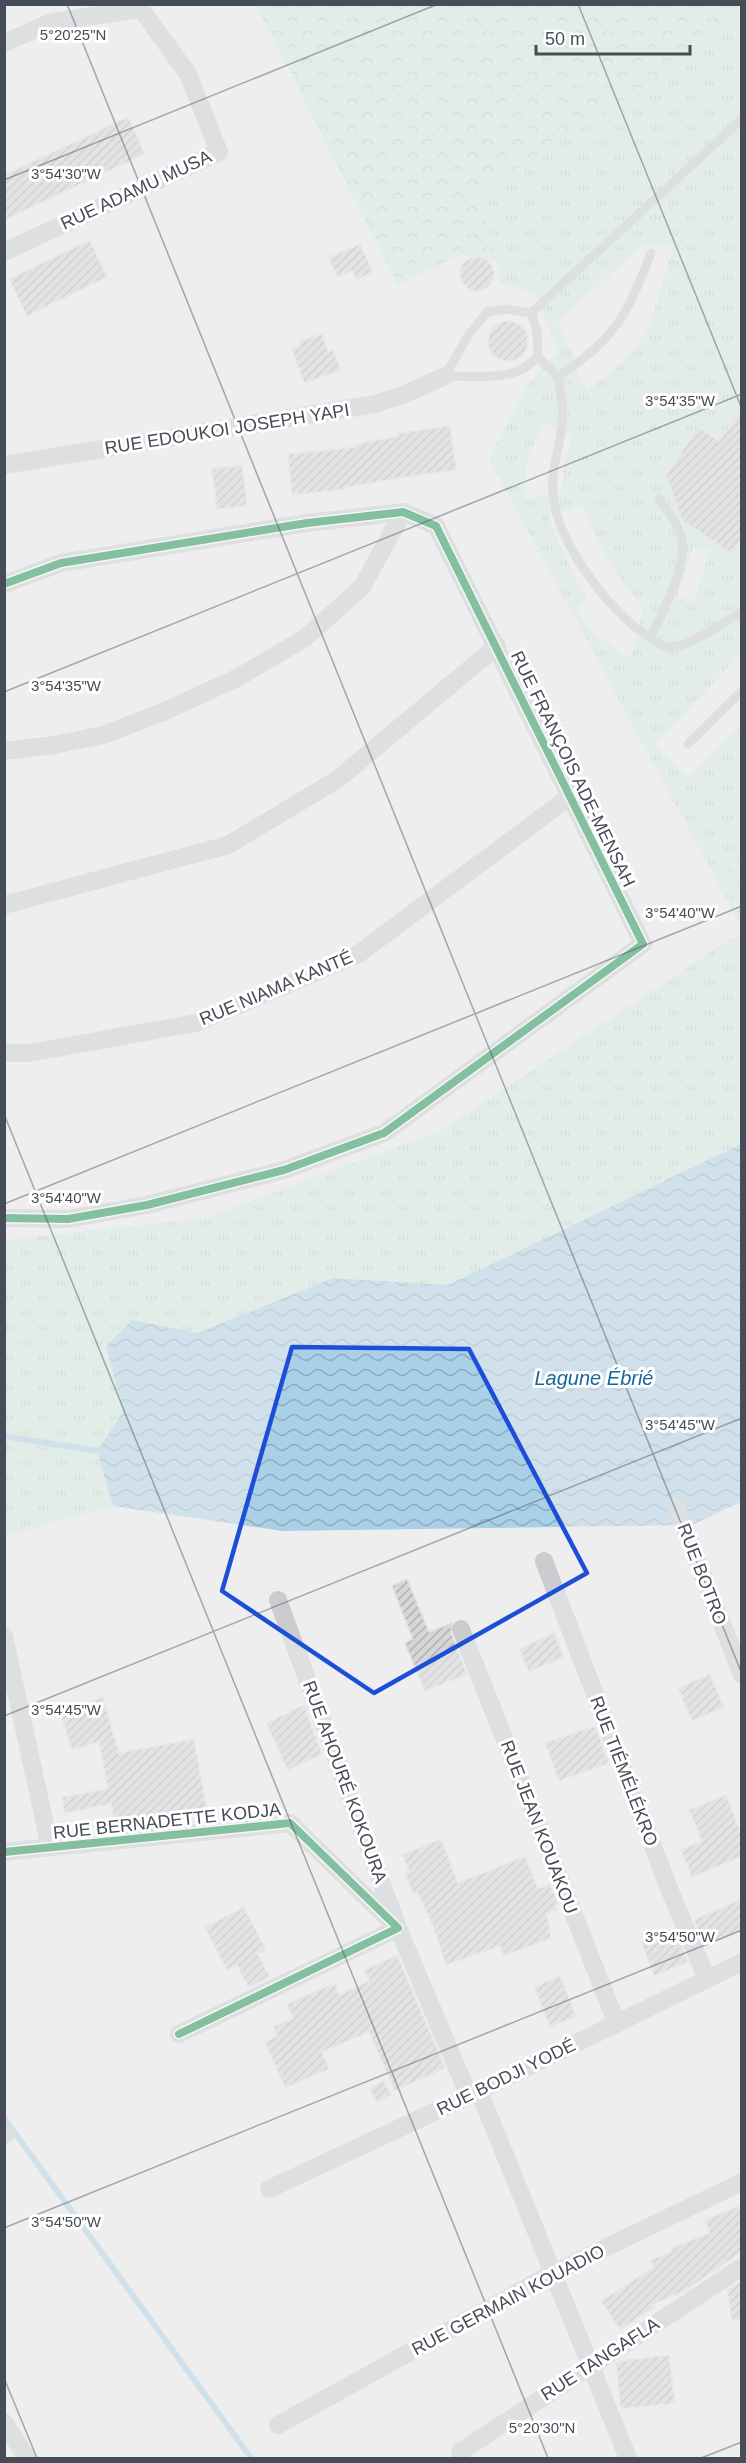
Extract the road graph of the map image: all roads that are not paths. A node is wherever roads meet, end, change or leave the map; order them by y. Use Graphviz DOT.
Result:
graph roads {
  1 [pos="4,43"];
  2 [pos="741,119"];
  3 [pos="4,252"];
  4 [pos="651,253"];
  5 [pos="531,313"];
  6 [pos="538,357"];
  7 [pos="445,376"];
  8 [pos="557,377"];
  9 [pos="4,465"];
  10 [pos="659,499"];
  11 [pos="403,512"];
  12 [pos="4,584"];
  13 [pos="741,612"];
  14 [pos="650,638"];
  15 [pos="497,646"];
  16 [pos="741,692"];
  17 [pos="688,744"];
  18 [pos="4,751"];
  19 [pos="570,797"];
  20 [pos="4,905"];
  21 [pos="4,1053"];
  22 [pos="4,1218"];
  23 [pos="676,1506"];
  24 [pos="544,1561"];
  25 [pos="279,1600"];
  26 [pos="461,1629"];
  27 [pos="4,1636"];
  28 [pos="741,1675"];
  29 [pos="50,1847"];
  30 [pos="4,1852"];
  31 [pos="398,1929"];
  32 [pos="741,1962"];
  33 [pos="707,1979"];
  34 [pos="617,2024"];
  35 [pos="179,2034"];
  36 [pos="474,2093"];
  37 [pos="741,2182"];
  38 [pos="269,2189"];
  39 [pos="741,2267"];
  40 [pos="553,2273"];
  41 [pos="590,2365"];
  42 [pos="4,2422"];
  43 [pos="278,2425"];
  44 [pos="460,2452"];
  45 [pos="27,2458"];
  46 [pos="628,2458"];
  1 -- 3 [label="street, RUE ADAMU MUSA"];
  2 -- 5 [label="lane"];
  4 -- 8 [label="lane"];
  5 -- 6 [label="lane"];
  5 -- 7 [label="lane"];
  6 -- 7 [label="lane"];
  6 -- 8 [label="lane"];
  7 -- 9 [label="street, RUE EDOUKOI JOSEPH YAPI"];
  8 -- 14 [label="lane"];
  10 -- 14 [label="lane"];
  11 -- 12 [label="street, RUE FRANÇOIS ADE-MENSAH"];
  11 -- 15 [label="street, RUE FRANÇOIS ADE-MENSAH"];
  11 -- 18 [label="street"];
  13 -- 14 [label="lane"];
  15 -- 19 [label="street, RUE FRANÇOIS ADE-MENSAH"];
  15 -- 20 [label="street"];
  16 -- 17 [label="lane"];
  19 -- 21 [label="street, RUE NIAMA KANTÉ"];
  19 -- 22 [label="street, RUE FRANÇOIS ADE-MENSAH"];
  23 -- 28 [label="street, RUE BOTRO"];
  24 -- 33 [label="street, RUE TIÉMÉLÉKRO"];
  25 -- 31 [label="street, RUE AHOURÉ KOKOURA"];
  26 -- 34 [label="street, RUE JEAN KOUAKOU"];
  27 -- 29 [label="street"];
  29 -- 30 [label="street, RUE BERNADETTE KODJA"];
  29 -- 31 [label="street, RUE BERNADETTE KODJA"];
  31 -- 35 [label="street"];
  31 -- 36 [label="street, RUE AHOURÉ KOKOURA"];
  32 -- 33 [label="street, RUE BODJI YODÉ"];
  33 -- 34 [label="street, RUE BODJI YODÉ"];
  34 -- 36 [label="street, RUE BODJI YODÉ"];
  36 -- 38 [label="street, RUE BODJI YODÉ"];
  36 -- 40 [label="street, RUE AHOURÉ KOKOURA"];
  37 -- 40 [label="street, RUE GERMAIN KOUADIO"];
  39 -- 41 [label="street, RUE TANGAFLA"];
  40 -- 41 [label="street, RUE AHOURÉ KOKOURA"];
  40 -- 43 [label="street, RUE GERMAIN KOUADIO"];
  41 -- 44 [label="street, RUE TANGAFLA"];
  41 -- 46 [label="street, RUE AHOURÉ KOKOURA"];
  42 -- 45 [label="street"];
}
